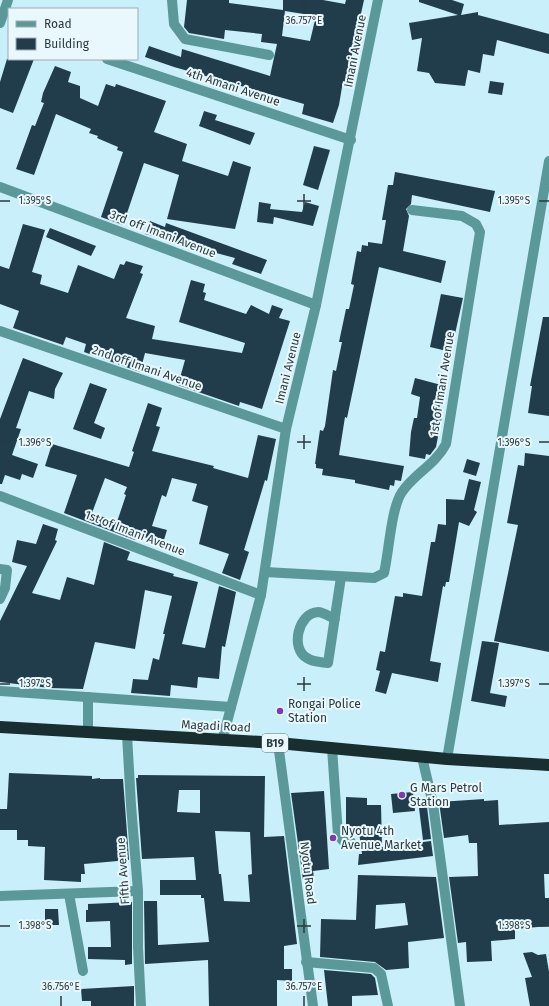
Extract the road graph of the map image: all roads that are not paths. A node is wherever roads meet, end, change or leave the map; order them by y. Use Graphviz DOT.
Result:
graph roads {
  1 [pos="8,0"];
  2 [pos="172,0"];
  3 [pos="378,0"];
  4 [pos="0,24"];
  5 [pos="269,55"];
  6 [pos="109,60"];
  7 [pos="351,140"];
  8 [pos="549,161"];
  9 [pos="0,187"];
  10 [pos="412,210"];
  11 [pos="316,305"];
  12 [pos="0,331"];
  13 [pos="286,430"];
  14 [pos="0,496"];
  15 [pos="0,569"];
  16 [pos="265,572"];
  17 [pos="341,577"];
  18 [pos="261,595"];
  19 [pos="0,599"];
  20 [pos="335,619"];
  21 [pos="0,691"];
  22 [pos="88,697"];
  23 [pos="230,707"];
  24 [pos="0,727"];
  25 [pos="88,733"];
  26 [pos="127,735"];
  27 [pos="222,741"];
  28 [pos="278,743"];
  29 [pos="332,748"];
  30 [pos="422,756"];
  31 [pos="446,759"];
  32 [pos="549,766"];
  33 [pos="351,842"];
  34 [pos="138,891"];
  35 [pos="69,894"];
  36 [pos="0,896"];
  37 [pos="306,962"];
  38 [pos="83,971"];
  39 [pos="141,1006"];
  40 [pos="312,1006"];
  41 [pos="388,1006"];
  42 [pos="460,1006"];
  1 -- 4 [label="street"];
  2 -- 5 [label="street"];
  3 -- 7 [label="street, Imani Avenue"];
  6 -- 7 [label="street, 4th Amani Avenue"];
  7 -- 11 [label="street, Imani Avenue"];
  8 -- 31 [label="street"];
  9 -- 11 [label="street, 3rd off Imani Avenue"];
  10 -- 17 [label="street, 1st of Imani Avenue"];
  11 -- 13 [label="street, Imani Avenue"];
  12 -- 13 [label="street, 2nd off Imani Avenue"];
  13 -- 16 [label="street, Imani Avenue"];
  14 -- 18 [label="street, 1st of Imani Avenue"];
  15 -- 19 [label="street"];
  16 -- 17 [label="street, 1st of Imani Avenue"];
  16 -- 18 [label="street, Imani Avenue"];
  17 -- 20 [label="street"];
  18 -- 23 [label="street, Imani Avenue"];
  20 -- 20 [label="street"];
  21 -- 22 [label="street"];
  22 -- 23 [label="street"];
  22 -- 25 [label="street"];
  23 -- 27 [label="street, Imani Avenue"];
  24 -- 25 [label="highway, Magadi Road / B19"];
  25 -- 26 [label="highway, Magadi Road / B19"];
  26 -- 27 [label="highway, Magadi Road / B19"];
  26 -- 34 [label="street, Fifth Avenue"];
  27 -- 28 [label="highway, Magadi Road / B19"];
  28 -- 29 [label="highway, Magadi Road / B19"];
  28 -- 37 [label="street, Nyotu Road"];
  29 -- 30 [label="highway, Magadi Road / B19"];
  29 -- 33 [label="street"];
  30 -- 31 [label="highway, Magadi Road / B19"];
  30 -- 42 [label="street"];
  31 -- 32 [label="highway, Magadi Road / B19"];
  34 -- 35 [label="street"];
  34 -- 39 [label="street, Fifth Avenue"];
  35 -- 36 [label="street"];
  35 -- 38 [label="street"];
  37 -- 40 [label="street, Nyotu Road"];
  37 -- 41 [label="street"];
}
